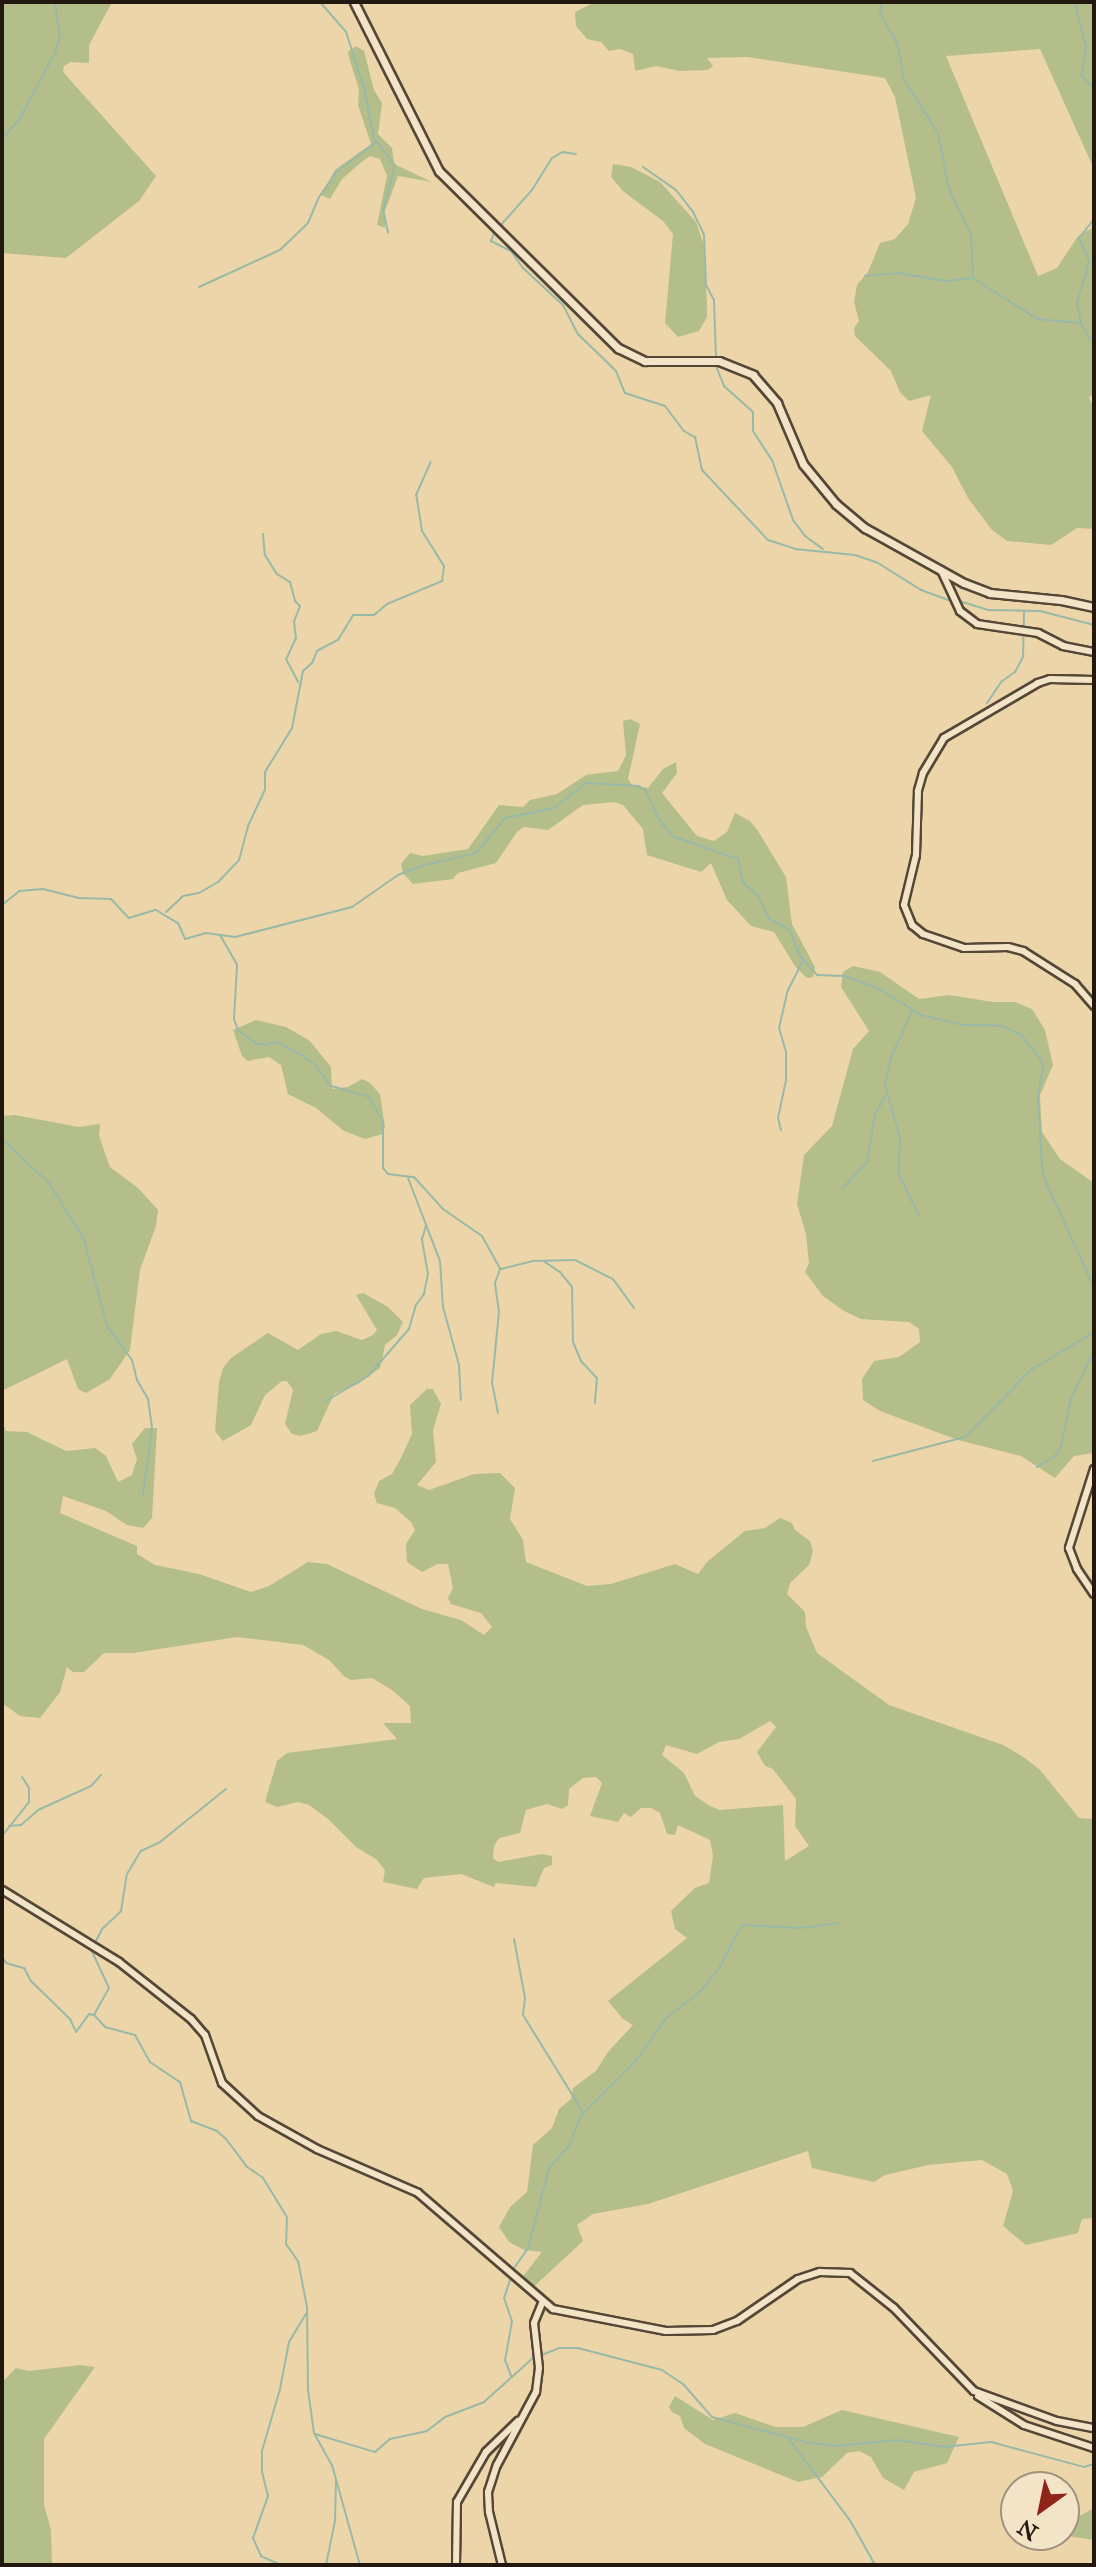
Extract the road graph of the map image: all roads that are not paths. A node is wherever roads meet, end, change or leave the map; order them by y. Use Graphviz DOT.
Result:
graph roads {
  1 [pos="354,2"];
  2 [pos="941,570"];
  3 [pos="1094,607"];
  4 [pos="1094,652"];
  5 [pos="1094,680"];
  6 [pos="1094,1006"];
  7 [pos="1094,1469"];
  8 [pos="1094,1594"];
  9 [pos="2,1890"];
  10 [pos="542,2303"];
  11 [pos="974,2391"];
  12 [pos="521,2419"];
  13 [pos="1094,2428"];
  14 [pos="1094,2448"];
  15 [pos="456,2565"];
  16 [pos="502,2565"];
  1 -- 2 [label="street"];
  2 -- 3 [label="street"];
  2 -- 4 [label="street"];
  5 -- 6 [label="street"];
  7 -- 8 [label="street"];
  9 -- 10 [label="street"];
  10 -- 11 [label="street"];
  10 -- 12 [label="street"];
  11 -- 13 [label="street"];
  11 -- 14 [label="street"];
  12 -- 15 [label="street"];
  12 -- 16 [label="street"];
}
